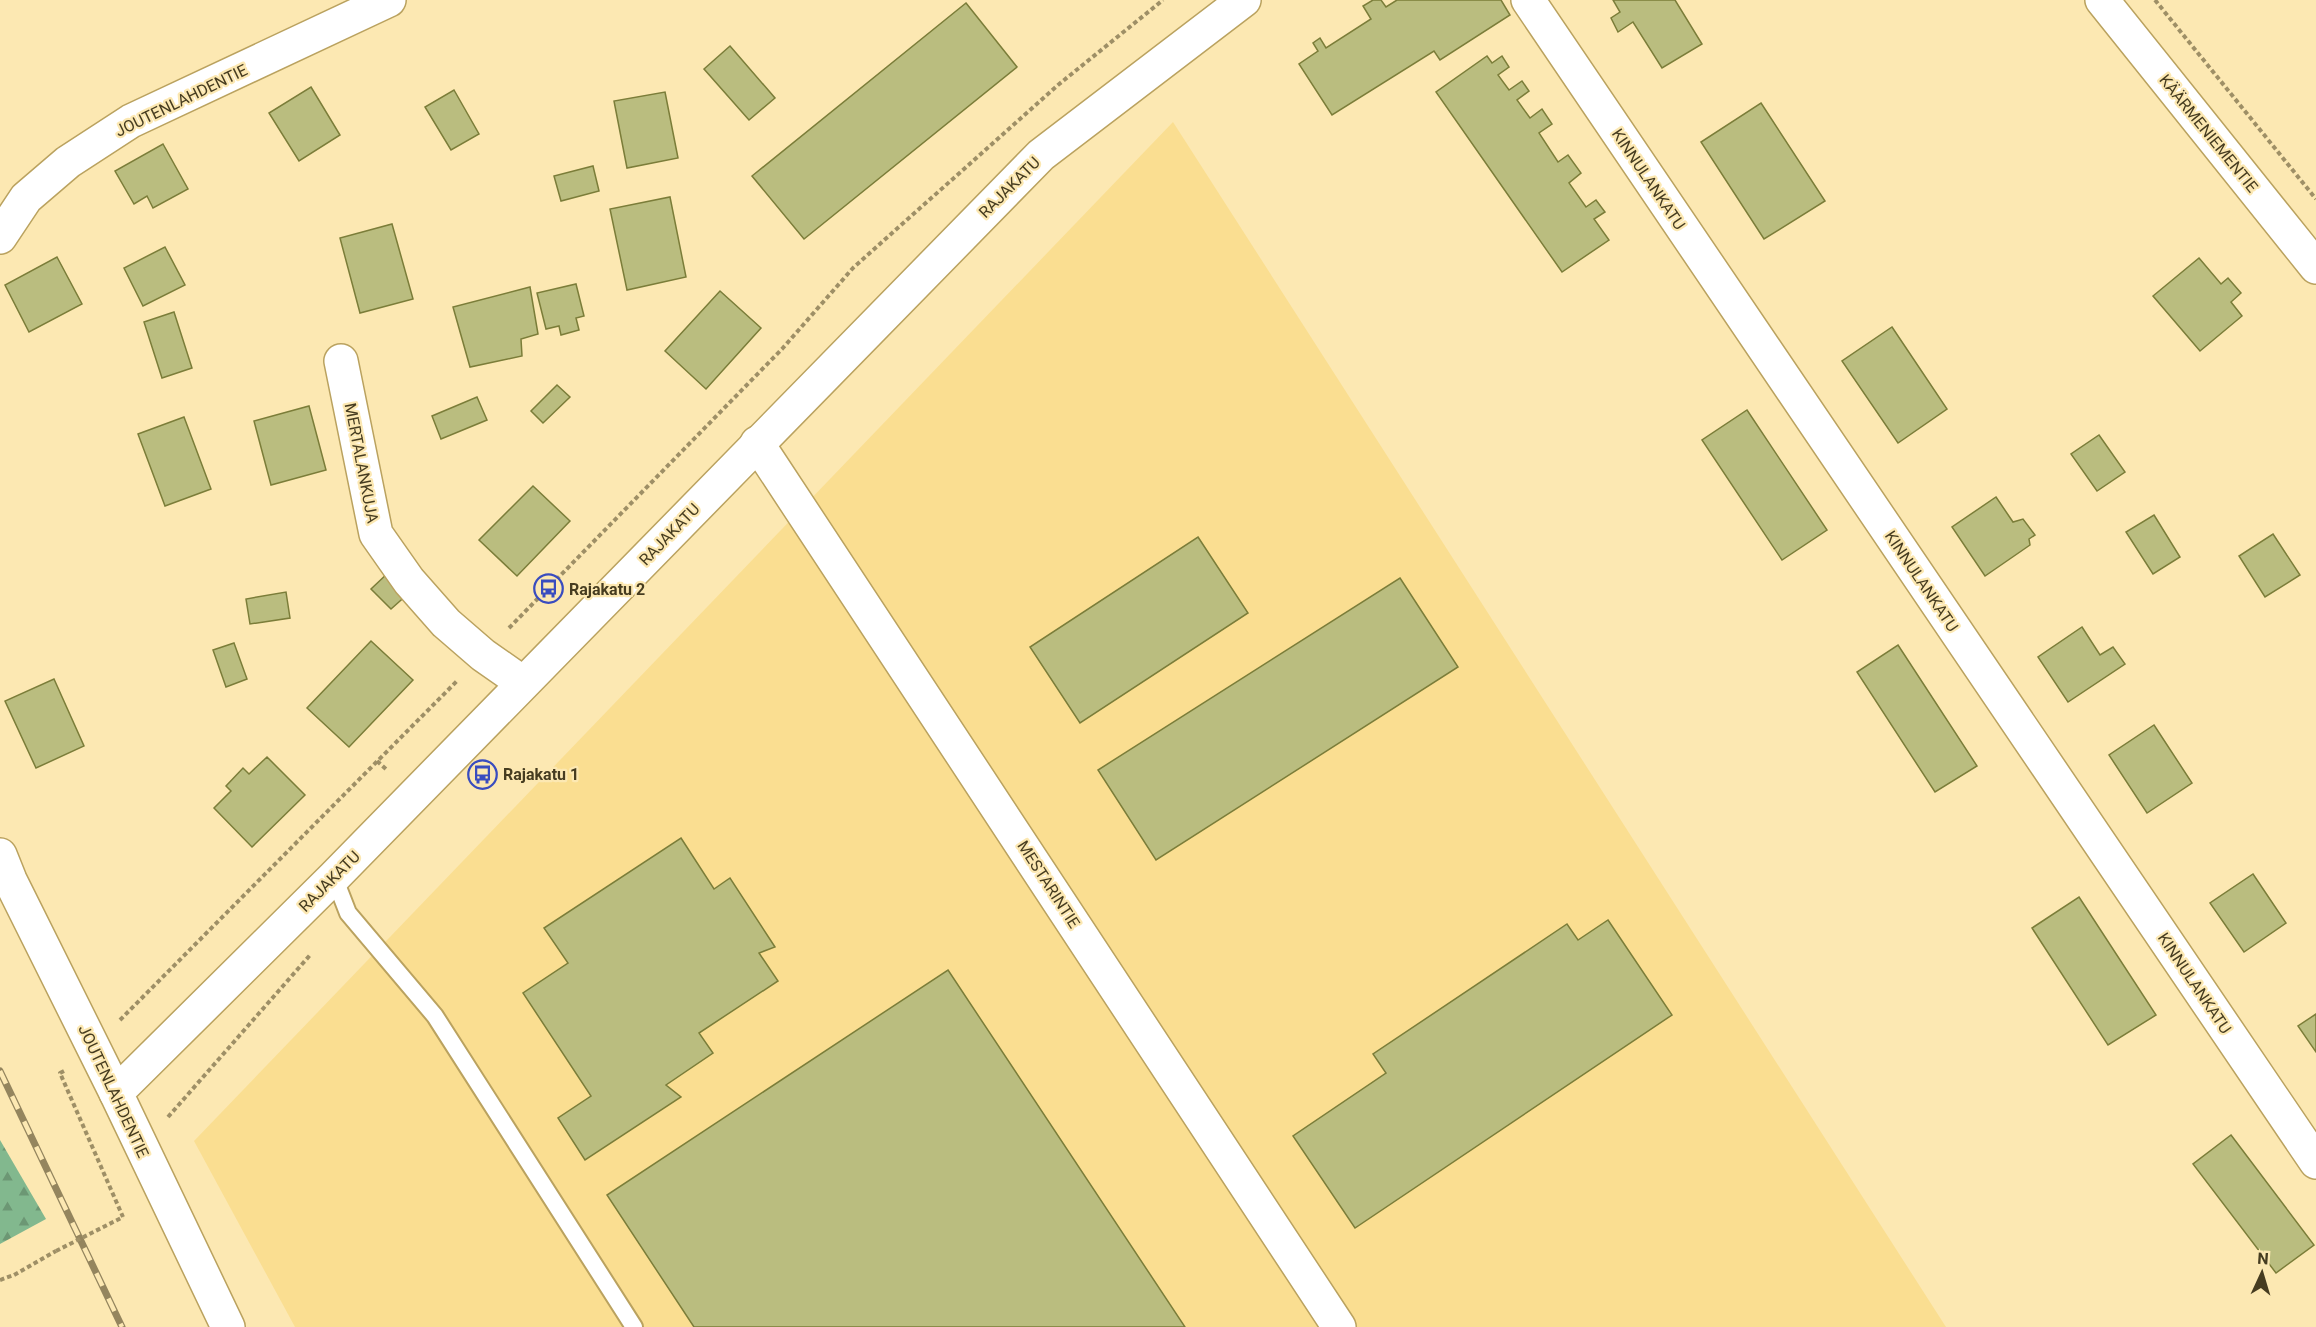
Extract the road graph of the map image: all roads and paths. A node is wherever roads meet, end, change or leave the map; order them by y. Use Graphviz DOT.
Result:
graph roads {
  1 [pos="389,0"];
  2 [pos="1163,0"];
  3 [pos="1244,0"];
  4 [pos="1528,0"];
  5 [pos="2102,0"];
  6 [pos="2155,0"];
  7 [pos="2316,199"];
  8 [pos="0,237"];
  9 [pos="2316,267"];
  10 [pos="341,361"];
  11 [pos="757,443"];
  12 [pos="483,655"];
  13 [pos="523,683"];
  14 [pos="0,855"];
  15 [pos="334,877"];
  16 [pos="95,1050"];
  17 [pos="116,1093"];
  18 [pos="2316,1162"];
  19 [pos="0,1280"];
  20 [pos="228,1327"];
  21 [pos="634,1327"];
  22 [pos="1340,1327"];
  1 -- 8 [label="street, JOUTENLAHDENTIE"];
  2 -- 12 [label="path"];
  3 -- 11 [label="street, RAJAKATU"];
  4 -- 18 [label="street, KINNULANKATU"];
  5 -- 9 [label="street, KÄÄRMENIEMENTIE"];
  6 -- 7 [label="path"];
  10 -- 12 [label="street, MERTALANKUJA"];
  11 -- 13 [label="street, RAJAKATU"];
  11 -- 22 [label="street, MESTARINTIE"];
  12 -- 13 [label="street, MERTALANKUJA"];
  12 -- 16 [label="path"];
  13 -- 15 [label="street, RAJAKATU"];
  14 -- 16 [label="street, JOUTENLAHDENTIE"];
  15 -- 17 [label="street, RAJAKATU"];
  15 -- 21 [label="lane"];
  16 -- 17 [label="street, JOUTENLAHDENTIE"];
  16 -- 19 [label="path, bridge"];
  17 -- 20 [label="street, JOUTENLAHDENTIE"];
}
